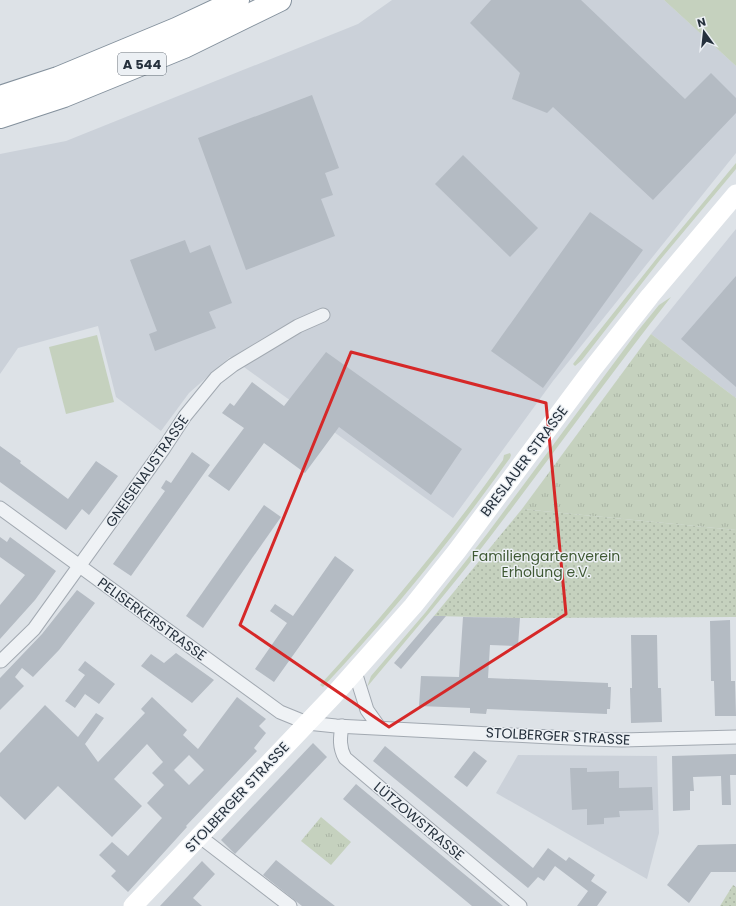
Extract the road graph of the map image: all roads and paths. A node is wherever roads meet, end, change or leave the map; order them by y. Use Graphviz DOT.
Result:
graph roads {
  1 [pos="238,0"];
  2 [pos="280,0"];
  3 [pos="0,96"];
  4 [pos="0,117"];
  5 [pos="736,194"];
  6 [pos="323,315"];
  7 [pos="0,508"];
  8 [pos="80,566"];
  9 [pos="1,661"];
  10 [pos="355,672"];
  11 [pos="307,723"];
  12 [pos="342,726"];
  13 [pos="379,727"];
  14 [pos="736,737"];
  15 [pos="199,836"];
  16 [pos="133,906"];
  17 [pos="290,906"];
  18 [pos="520,906"];
  1 -- 3 [label="highway, A 544"];
  2 -- 4 [label="highway, A 544"];
  5 -- 10 [label="main road, BRESLAUER STRASSE"];
  6 -- 8 [label="street, GNEISENAUSTRASSE"];
  7 -- 8 [label="street, PELISERKERSTRASSE"];
  8 -- 9 [label="street, GNEISENAUSTRASSE"];
  8 -- 11 [label="street, PELISERKERSTRASSE"];
  10 -- 11 [label="main road, BRESLAUER STRASSE"];
  10 -- 13 [label="street"];
  11 -- 12 [label="street, STOLBERGER STRASSE"];
  11 -- 15 [label="main road, STOLBERGER STRASSE"];
  12 -- 13 [label="street, STOLBERGER STRASSE"];
  12 -- 18 [label="street, LÜTZOWSTRASSE"];
  13 -- 14 [label="street, STOLBERGER STRASSE"];
  15 -- 16 [label="main road, STOLBERGER STRASSE"];
  15 -- 17 [label="street"];
}
